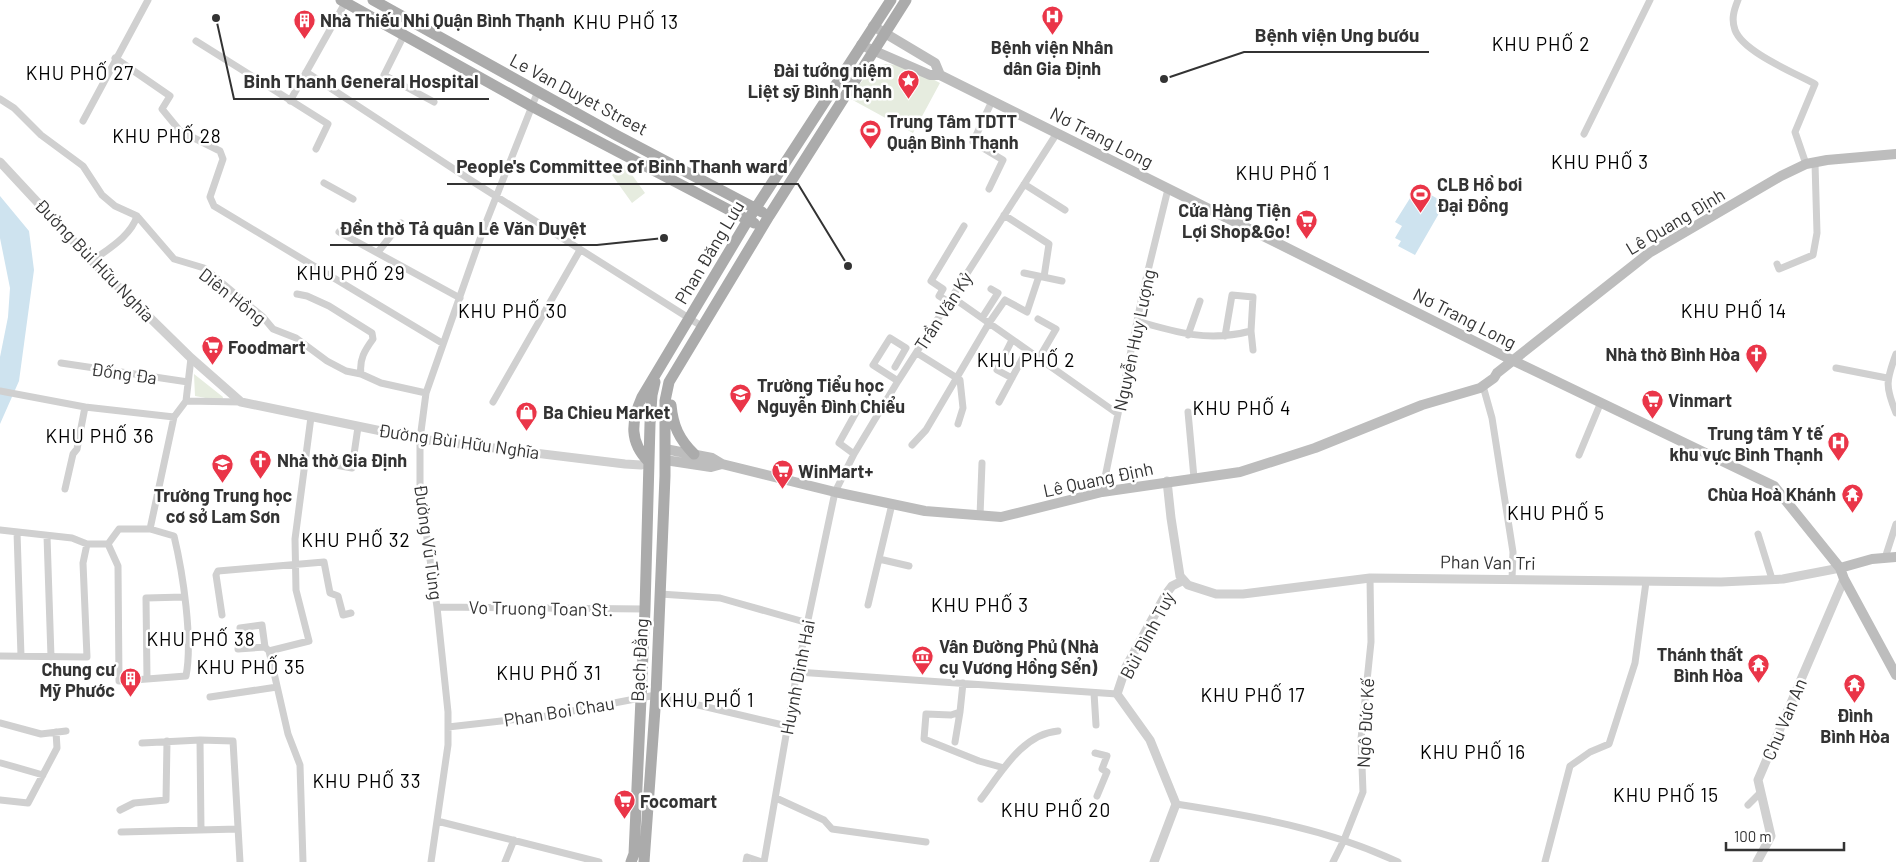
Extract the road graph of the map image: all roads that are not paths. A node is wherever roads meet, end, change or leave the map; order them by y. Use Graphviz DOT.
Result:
graph roads {
  1 [pos="148,0"];
  2 [pos="373,0"];
  3 [pos="890,0"];
  4 [pos="906,0"];
  5 [pos="1650,0"];
  6 [pos="1738,0"];
  7 [pos="343,1"];
  8 [pos="873,26"];
  9 [pos="885,34"];
  10 [pos="404,35"];
  11 [pos="196,41"];
  12 [pos="861,45"];
  13 [pos="875,51"];
  14 [pos="115,58"];
  15 [pos="306,72"];
  16 [pos="940,75"];
  17 [pos="538,91"];
  18 [pos="0,99"];
  19 [pos="290,101"];
  20 [pos="992,101"];
  21 [pos="434,102"];
  22 [pos="531,106"];
  23 [pos="82,121"];
  24 [pos="606,129"];
  25 [pos="1057,133"];
  26 [pos="1584,134"];
  27 [pos="599,142"];
  28 [pos="316,149"];
  29 [pos="1896,154"];
  30 [pos="0,162"];
  31 [pos="1811,164"];
  32 [pos="324,182"];
  33 [pos="1024,184"];
  34 [pos="1168,188"];
  35 [pos="989,189"];
  36 [pos="496,195"];
  37 [pos="353,199"];
  38 [pos="756,208"];
  39 [pos="1065,210"];
  40 [pos="1004,215"];
  41 [pos="137,216"];
  42 [pos="769,216"];
  43 [pos="748,220"];
  44 [pos="401,223"];
  45 [pos="964,226"];
  46 [pos="763,228"];
  47 [pos="339,232"];
  48 [pos="580,250"];
  49 [pos="378,252"];
  50 [pos="92,261"];
  51 [pos="1777,264"];
  52 [pos="1024,273"];
  53 [pos="1042,277"];
  54 [pos="1062,281"];
  55 [pos="991,289"];
  56 [pos="297,294"];
  57 [pos="460,298"];
  58 [pos="951,300"];
  59 [pos="1200,301"];
  60 [pos="690,318"];
  61 [pos="982,318"];
  62 [pos="1038,319"];
  63 [pos="1137,321"];
  64 [pos="989,323"];
  65 [pos="703,327"];
  66 [pos="1251,331"];
  67 [pos="1188,335"];
  68 [pos="1226,336"];
  69 [pos="1012,340"];
  70 [pos="442,343"];
  71 [pos="1027,350"];
  72 [pos="1253,350"];
  73 [pos="916,352"];
  74 [pos="1896,354"];
  75 [pos="191,358"];
  76 [pos="1039,358"];
  77 [pos="1512,360"];
  78 [pos="60,363"];
  79 [pos="894,367"];
  80 [pos="1836,368"];
  81 [pos="1497,373"];
  82 [pos="361,374"];
  83 [pos="658,374"];
  84 [pos="957,377"];
  85 [pos="1012,378"];
  86 [pos="1887,378"];
  87 [pos="898,381"];
  88 [pos="188,382"];
  89 [pos="669,382"];
  90 [pos="1483,386"];
  91 [pos="1472,388"];
  92 [pos="0,391"];
  93 [pos="426,393"];
  94 [pos="186,401"];
  95 [pos="241,402"];
  96 [pos="492,402"];
  97 [pos="998,402"];
  98 [pos="1601,402"];
  99 [pos="85,407"];
  100 [pos="859,407"];
  101 [pos="1188,412"];
  102 [pos="1896,413"];
  103 [pos="1118,414"];
  104 [pos="174,417"];
  105 [pos="311,417"];
  106 [pos="958,424"];
  107 [pos="358,427"];
  108 [pos="420,439"];
  109 [pos="912,445"];
  110 [pos="650,448"];
  111 [pos="665,454"];
  112 [pos="694,454"];
  113 [pos="854,454"];
  114 [pos="1579,454"];
  115 [pos="649,462"];
  116 [pos="324,463"];
  117 [pos="982,463"];
  118 [pos="722,464"];
  119 [pos="1194,478"];
  120 [pos="1167,481"];
  121 [pos="65,489"];
  122 [pos="835,492"];
  123 [pos="1102,492"];
  124 [pos="892,504"];
  125 [pos="980,516"];
  126 [pos="1896,524"];
  127 [pos="150,529"];
  128 [pos="0,530"];
  129 [pos="17,532"];
  130 [pos="1758,534"];
  131 [pos="47,536"];
  132 [pos="87,544"];
  133 [pos="108,544"];
  134 [pos="1891,557"];
  135 [pos="879,559"];
  136 [pos="295,563"];
  137 [pos="909,566"];
  138 [pos="1840,568"];
  139 [pos="1370,578"];
  140 [pos="1512,579"];
  141 [pos="1772,579"];
  142 [pos="1844,579"];
  143 [pos="1182,581"];
  144 [pos="1646,582"];
  145 [pos="660,594"];
  146 [pos="184,597"];
  147 [pos="868,605"];
  148 [pos="437,607"];
  149 [pos="645,610"];
  150 [pos="351,613"];
  151 [pos="222,616"];
  152 [pos="808,623"];
  153 [pos="240,628"];
  154 [pos="238,649"];
  155 [pos="267,649"];
  156 [pos="0,656"];
  157 [pos="21,656"];
  158 [pos="51,657"];
  159 [pos="797,672"];
  160 [pos="1896,675"];
  161 [pos="147,679"];
  162 [pos="963,684"];
  163 [pos="277,687"];
  164 [pos="1094,693"];
  165 [pos="1117,694"];
  166 [pos="656,695"];
  167 [pos="210,696"];
  168 [pos="640,697"];
  169 [pos="960,712"];
  170 [pos="0,722"];
  171 [pos="1096,725"];
  172 [pos="787,726"];
  173 [pos="448,727"];
  174 [pos="66,731"];
  175 [pos="1058,731"];
  176 [pos="56,732"];
  177 [pos="200,740"];
  178 [pos="167,741"];
  179 [pos="954,742"];
  180 [pos="142,743"];
  181 [pos="1095,753"];
  182 [pos="0,765"];
  183 [pos="1004,768"];
  184 [pos="43,775"];
  185 [pos="1760,793"];
  186 [pos="1096,796"];
  187 [pos="776,798"];
  188 [pos="981,799"];
  189 [pos="0,800"];
  190 [pos="1176,804"];
  191 [pos="1748,805"];
  192 [pos="120,810"];
  193 [pos="437,821"];
  194 [pos="238,829"];
  195 [pos="201,830"];
  196 [pos="121,832"];
  197 [pos="514,840"];
  198 [pos="1344,840"];
  199 [pos="926,842"];
  200 [pos="240,862"];
  201 [pos="303,862"];
  202 [pos="431,862"];
  203 [pos="506,862"];
  204 [pos="599,862"];
  205 [pos="631,862"];
  206 [pos="644,862"];
  207 [pos="746,862"];
  208 [pos="763,862"];
  209 [pos="1154,862"];
  210 [pos="1333,862"];
  211 [pos="1398,862"];
  212 [pos="1545,862"];
  213 [pos="1757,862"];
  1 -- 14 [label="street"];
  2 -- 17 [label="main road, Le Van Duyet Street"];
  3 -- 8 [label="main road, Phan Đăng Lưu"];
  4 -- 9 [label="main road, Phan Đăng Lưu"];
  5 -- 26 [label="street"];
  6 -- 31 [label="street"];
  7 -- 10 [label="main road, Le Van Duyet Street"];
  7 -- 15 [label="street"];
  8 -- 9 [label="main road, Nơ Trang Long"];
  8 -- 12 [label="main road, Phan Đăng Lưu"];
  9 -- 13 [label="main road, Phan Đăng Lưu"];
  9 -- 16 [label="main road, Nơ Trang Long"];
  10 -- 21 [label="street"];
  10 -- 22 [label="main road, Le Van Duyet Street"];
  11 -- 19 [label="street"];
  12 -- 13 [label="main road, Nơ Trang Long"];
  12 -- 38 [label="main road, Phan Đăng Lưu"];
  13 -- 16 [label="main road, Nơ Trang Long"];
  13 -- 42 [label="main road, Phan Đăng Lưu"];
  14 -- 23 [label="street"];
  14 -- 70 [label="street"];
  15 -- 19 [label="street"];
  15 -- 36 [label="street"];
  16 -- 20 [label="main road, Nơ Trang Long"];
  17 -- 22 [label="street, Đường Vũ Tùng"];
  17 -- 24 [label="main road, Le Van Duyet Street"];
  18 -- 41 [label="street, Diên Hồng"];
  19 -- 28 [label="street"];
  20 -- 25 [label="main road, Nơ Trang Long"];
  20 -- 35 [label="street"];
  22 -- 27 [label="main road, Le Van Duyet Street"];
  22 -- 36 [label="street, Đường Vũ Tùng"];
  24 -- 27 [label="main road"];
  24 -- 38 [label="main road, Le Van Duyet Street"];
  25 -- 33 [label="street, Trần Văn Kỷ"];
  25 -- 34 [label="main road, Nơ Trang Long"];
  27 -- 43 [label="main road, Le Van Duyet Street"];
  29 -- 31 [label="main road, Lê Quang Định"];
  30 -- 50 [label="street, Đường Bùi Hữu Nghĩa"];
  31 -- 51 [label="street"];
  31 -- 77 [label="main road, Lê Quang Định"];
  32 -- 37 [label="street"];
  33 -- 39 [label="street"];
  33 -- 40 [label="street, Trần Văn Kỷ"];
  34 -- 63 [label="street, Nguyễn Huy Lượng"];
  34 -- 77 [label="main road, Nơ Trang Long"];
  36 -- 48 [label="street"];
  36 -- 57 [label="street, Đường Vũ Tùng"];
  38 -- 42 [label="main road, Le Van Duyet Street"];
  38 -- 43 [label="main road, Phan Đăng Lưu"];
  40 -- 53 [label="street"];
  40 -- 58 [label="street, Trần Văn Kỷ"];
  41 -- 50 [label="street"];
  41 -- 82 [label="street, Diên Hồng"];
  42 -- 46 [label="main road, Phan Đăng Lưu"];
  43 -- 46 [label="main road, Le Van Duyet Street"];
  43 -- 60 [label="main road, Phan Đăng Lưu"];
  44 -- 49 [label="street"];
  45 -- 58 [label="street"];
  46 -- 65 [label="main road, Phan Đăng Lưu"];
  47 -- 49 [label="street"];
  48 -- 60 [label="street"];
  48 -- 96 [label="street"];
  49 -- 57 [label="street"];
  50 -- 75 [label="street, Đường Bùi Hữu Nghĩa"];
  52 -- 53 [label="street"];
  53 -- 54 [label="street"];
  53 -- 64 [label="street"];
  55 -- 61 [label="street"];
  56 -- 82 [label="street"];
  57 -- 70 [label="street, Đường Vũ Tùng"];
  58 -- 61 [label="street"];
  58 -- 73 [label="street, Trần Văn Kỷ"];
  59 -- 67 [label="street"];
  60 -- 65 [label="street"];
  60 -- 83 [label="main road, Phan Đăng Lưu"];
  61 -- 64 [label="street"];
  62 -- 76 [label="street"];
  63 -- 67 [label="street"];
  63 -- 103 [label="street, Nguyễn Huy Lượng"];
  64 -- 69 [label="street"];
  64 -- 84 [label="street"];
  65 -- 89 [label="main road, Phan Đăng Lưu"];
  66 -- 68 [label="street"];
  66 -- 68 [label="street"];
  66 -- 72 [label="street"];
  67 -- 68 [label="street"];
  69 -- 71 [label="street"];
  69 -- 85 [label="street"];
  70 -- 93 [label="street, Đường Vũ Tùng"];
  71 -- 76 [label="street"];
  71 -- 85 [label="street"];
  73 -- 84 [label="street"];
  73 -- 87 [label="street, Trần Văn Kỷ"];
  74 -- 86 [label="street"];
  75 -- 88 [label="street"];
  75 -- 95 [label="street, Đường Bùi Hữu Nghĩa"];
  76 -- 103 [label="street"];
  77 -- 81 [label="main road, Lê Quang Định"];
  77 -- 98 [label="main road, Nơ Trang Long"];
  78 -- 88 [label="street, Đống Đa"];
  79 -- 87 [label="street"];
  80 -- 86 [label="street"];
  81 -- 90 [label="main road, Lê Quang Định"];
  81 -- 91 [label="main road, Lê Quang Định"];
  82 -- 93 [label="street, Diên Hồng"];
  83 -- 110 [label="main road, Phan Đăng Lưu"];
  83 -- 115 [label="main road"];
  84 -- 106 [label="street"];
  84 -- 109 [label="street"];
  85 -- 97 [label="street"];
  86 -- 102 [label="street"];
  87 -- 113 [label="street, Trần Văn Kỷ"];
  88 -- 94 [label="street"];
  89 -- 111 [label="main road, Phan Đăng Lưu"];
  89 -- 112 [label="main road"];
  90 -- 91 [label="main road, Lê Quang Định"];
  90 -- 140 [label="street"];
  91 -- 119 [label="main road, Lê Quang Định"];
  92 -- 99 [label="street"];
  93 -- 108 [label="street, Đường Vũ Tùng"];
  94 -- 95 [label="street, Đường Bùi Hữu Nghĩa"];
  94 -- 104 [label="street"];
  95 -- 105 [label="street, Đường Bùi Hữu Nghĩa"];
  98 -- 114 [label="street"];
  98 -- 138 [label="main road, Nơ Trang Long"];
  99 -- 104 [label="street"];
  99 -- 121 [label="street"];
  100 -- 113 [label="street"];
  101 -- 119 [label="street"];
  103 -- 123 [label="street, Nguyễn Huy Lượng"];
  104 -- 127 [label="street"];
  105 -- 107 [label="street, Đường Bùi Hữu Nghĩa"];
  105 -- 136 [label="street"];
  107 -- 108 [label="street, Đường Bùi Hữu Nghĩa"];
  107 -- 116 [label="street"];
  108 -- 115 [label="street, Đường Bùi Hữu Nghĩa"];
  108 -- 148 [label="street, Đường Vũ Tùng"];
  110 -- 111 [label="main road"];
  110 -- 115 [label="main road, Phan Đăng Lưu"];
  111 -- 112 [label="main road, Lê Quang Định"];
  111 -- 115 [label="main road"];
  111 -- 118 [label="main road, Lê Quang Định"];
  111 -- 145 [label="main road, Bạch Đằng"];
  112 -- 118 [label="main road, Lê Quang Định"];
  113 -- 122 [label="street, Trần Văn Kỷ"];
  115 -- 149 [label="main road, Bạch Đằng"];
  117 -- 125 [label="street"];
  118 -- 122 [label="main road, Lê Quang Định"];
  119 -- 120 [label="main road, Lê Quang Định"];
  120 -- 123 [label="main road, Lê Quang Định"];
  120 -- 143 [label="street"];
  122 -- 124 [label="main road, Lê Quang Định"];
  122 -- 152 [label="street, Huynh Dinh Hai"];
  123 -- 125 [label="main road, Lê Quang Định"];
  124 -- 125 [label="main road, Lê Quang Định"];
  124 -- 135 [label="street"];
  126 -- 134 [label="street"];
  127 -- 133 [label="street"];
  127 -- 146 [label="street"];
  128 -- 129 [label="street"];
  129 -- 131 [label="street"];
  129 -- 157 [label="street"];
  130 -- 141 [label="street"];
  131 -- 132 [label="street"];
  131 -- 158 [label="street"];
  132 -- 133 [label="street"];
  132 -- 158 [label="street"];
  133 -- 161 [label="street"];
  134 -- 138 [label="main road, Phan Van Tri"];
  135 -- 137 [label="street"];
  135 -- 147 [label="street"];
  136 -- 150 [label="street"];
  136 -- 151 [label="street"];
  136 -- 155 [label="street"];
  138 -- 141 [label="street, Phan Van Tri"];
  138 -- 142 [label="main road, Nơ Trang Long"];
  139 -- 140 [label="street, Phan Van Tri"];
  139 -- 143 [label="street, Phan Van Tri"];
  139 -- 198 [label="street, Ngô Đức Kế"];
  140 -- 144 [label="street, Phan Van Tri"];
  141 -- 144 [label="street, Phan Van Tri"];
  142 -- 160 [label="main road, Nơ Trang Long"];
  142 -- 185 [label="street, Chu Van An"];
  143 -- 165 [label="street, Bùi Đình Tuý"];
  144 -- 212 [label="street"];
  145 -- 152 [label="street"];
  145 -- 166 [label="main road, Bạch Đằng"];
  146 -- 161 [label="street"];
  146 -- 161 [label="street"];
  148 -- 149 [label="street, Vo Truong Toan St."];
  148 -- 173 [label="street, Đường Vũ Tùng"];
  149 -- 168 [label="main road, Bạch Đằng"];
  152 -- 159 [label="street, Huynh Dinh Hai"];
  153 -- 155 [label="street"];
  154 -- 155 [label="street"];
  155 -- 163 [label="street"];
  156 -- 157 [label="street"];
  157 -- 158 [label="street"];
  159 -- 162 [label="street"];
  159 -- 172 [label="street, Huynh Dinh Hai"];
  162 -- 164 [label="street"];
  162 -- 169 [label="street"];
  163 -- 167 [label="street"];
  163 -- 201 [label="street"];
  164 -- 165 [label="street"];
  164 -- 171 [label="street"];
  165 -- 190 [label="street"];
  166 -- 168 [label="street, Phan Boi Chau"];
  166 -- 172 [label="street, Phan Boi Chau"];
  166 -- 206 [label="main road, Bạch Đằng"];
  168 -- 173 [label="street, Phan Boi Chau"];
  168 -- 205 [label="main road, Bạch Đằng"];
  169 -- 179 [label="street"];
  169 -- 183 [label="street"];
  170 -- 176 [label="street"];
  172 -- 187 [label="street, Huynh Dinh Hai"];
  173 -- 193 [label="street, Đường Vũ Tùng"];
  174 -- 176 [label="street"];
  175 -- 183 [label="street"];
  176 -- 184 [label="street"];
  177 -- 178 [label="street"];
  177 -- 194 [label="street"];
  177 -- 195 [label="street"];
  178 -- 180 [label="street"];
  178 -- 192 [label="street"];
  181 -- 186 [label="street"];
  182 -- 184 [label="street"];
  183 -- 188 [label="street"];
  184 -- 189 [label="street"];
  185 -- 191 [label="street"];
  185 -- 213 [label="street, Chu Van An"];
  187 -- 199 [label="street"];
  187 -- 208 [label="street, Huynh Dinh Hai"];
  190 -- 198 [label="street"];
  190 -- 209 [label="street"];
  193 -- 197 [label="street"];
  193 -- 202 [label="street, Đường Vũ Tùng"];
  194 -- 195 [label="street"];
  194 -- 200 [label="street"];
  195 -- 196 [label="street"];
  197 -- 203 [label="street"];
  197 -- 204 [label="street"];
  198 -- 210 [label="street, Ngô Đức Kế"];
  198 -- 211 [label="street"];
  207 -- 208 [label="street"];
}
